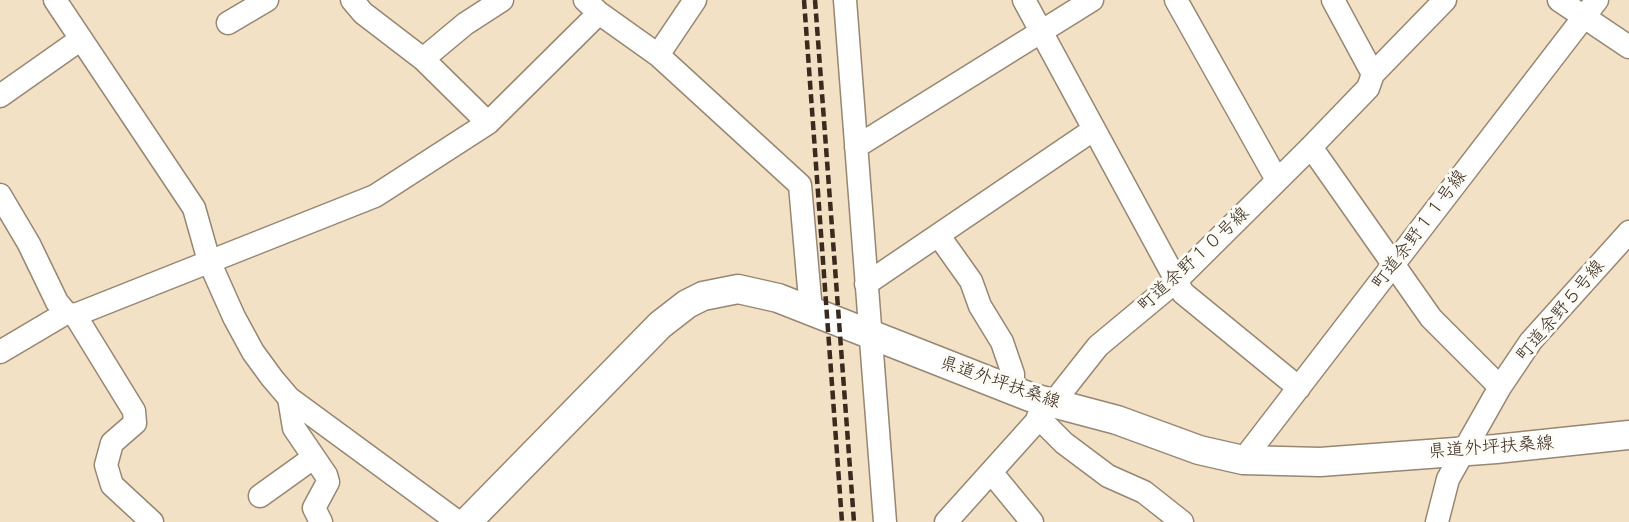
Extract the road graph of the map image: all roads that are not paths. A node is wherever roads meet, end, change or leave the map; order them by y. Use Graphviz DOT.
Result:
graph roads {
  1 [pos="55,0"];
  2 [pos="352,0"];
  3 [pos="502,0"];
  4 [pos="695,0"];
  5 [pos="845,0"];
  6 [pos="1024,0"];
  7 [pos="1092,0"];
  8 [pos="1176,0"];
  9 [pos="1333,0"];
  10 [pos="1445,0"];
  11 [pos="1559,0"];
  12 [pos="1597,0"];
  13 [pos="255,3"];
  14 [pos="592,7"];
  15 [pos="1582,17"];
  16 [pos="228,23"];
  17 [pos="1041,31"];
  18 [pos="81,39"];
  19 [pos="1629,47"];
  20 [pos="658,55"];
  21 [pos="423,58"];
  22 [pos="1373,74"];
  23 [pos="0,96"];
  24 [pos="488,123"];
  25 [pos="1094,130"];
  26 [pos="856,147"];
  27 [pos="1311,147"];
  28 [pos="1277,180"];
  29 [pos="0,195"];
  30 [pos="1629,232"];
  31 [pos="939,236"];
  32 [pos="210,261"];
  33 [pos="1392,266"];
  34 [pos="1175,282"];
  35 [pos="866,284"];
  36 [pos="811,311"];
  37 [pos="70,314"];
  38 [pos="870,335"];
  39 [pos="0,352"];
  40 [pos="1500,387"];
  41 [pos="1299,388"];
  42 [pos="1013,391"];
  43 [pos="289,398"];
  44 [pos="1046,410"];
  45 [pos="1629,435"];
  46 [pos="1463,450"];
  47 [pos="313,458"];
  48 [pos="1243,460"];
  49 [pos="991,472"];
  50 [pos="260,496"];
  51 [pos="152,522"];
  52 [pos="321,522"];
  53 [pos="458,522"];
  54 [pos="467,522"];
  55 [pos="885,522"];
  56 [pos="946,522"];
  57 [pos="1032,522"];
  58 [pos="1182,522"];
  59 [pos="1437,522"];
  1 -- 18 [label="street"];
  2 -- 21 [label="street"];
  3 -- 21 [label="street"];
  4 -- 20 [label="street"];
  5 -- 26 [label="street"];
  6 -- 17 [label="street"];
  7 -- 17 [label="street"];
  8 -- 28 [label="street"];
  9 -- 22 [label="street"];
  10 -- 22 [label="street, 町道余野１０号線"];
  11 -- 15 [label="street"];
  12 -- 15 [label="street, 町道余野１１号線"];
  13 -- 16 [label="street"];
  14 -- 20 [label="street"];
  14 -- 24 [label="street"];
  15 -- 19 [label="street"];
  15 -- 33 [label="street, 町道余野１１号線"];
  17 -- 25 [label="street"];
  17 -- 26 [label="street"];
  18 -- 23 [label="street"];
  18 -- 32 [label="street"];
  20 -- 36 [label="street"];
  21 -- 24 [label="street"];
  22 -- 27 [label="street, 町道余野１０号線"];
  24 -- 32 [label="street"];
  25 -- 31 [label="street"];
  25 -- 34 [label="street"];
  26 -- 35 [label="street"];
  27 -- 28 [label="street, 町道余野１０号線"];
  27 -- 33 [label="street"];
  28 -- 34 [label="street, 町道余野１０号線"];
  29 -- 37 [label="street"];
  30 -- 40 [label="street, 町道余野５号線"];
  31 -- 35 [label="street"];
  31 -- 42 [label="street"];
  32 -- 37 [label="street"];
  32 -- 43 [label="street"];
  33 -- 40 [label="street"];
  33 -- 41 [label="street, 町道余野１１号線"];
  34 -- 41 [label="street"];
  34 -- 44 [label="street, 町道余野１０号線"];
  35 -- 38 [label="street"];
  36 -- 38 [label="main road, 県道外坪扶桑線"];
  36 -- 54 [label="main road, 県道外坪扶桑線"];
  37 -- 39 [label="street"];
  37 -- 51 [label="street"];
  38 -- 42 [label="main road, 県道外坪扶桑線"];
  38 -- 55 [label="street"];
  40 -- 46 [label="street, 町道余野５号線"];
  41 -- 48 [label="street, 町道余野１１号線"];
  42 -- 44 [label="main road, 県道外坪扶桑線"];
  43 -- 47 [label="street"];
  43 -- 53 [label="street"];
  44 -- 48 [label="main road, 県道外坪扶桑線"];
  44 -- 49 [label="street, 町道余野１０号線"];
  44 -- 58 [label="street"];
  45 -- 46 [label="main road, 県道外坪扶桑線"];
  46 -- 48 [label="main road, 県道外坪扶桑線"];
  46 -- 59 [label="street, 町道余野５号線"];
  47 -- 50 [label="street"];
  47 -- 52 [label="street"];
  49 -- 56 [label="street, 町道余野１０号線"];
  49 -- 57 [label="street"];
}
